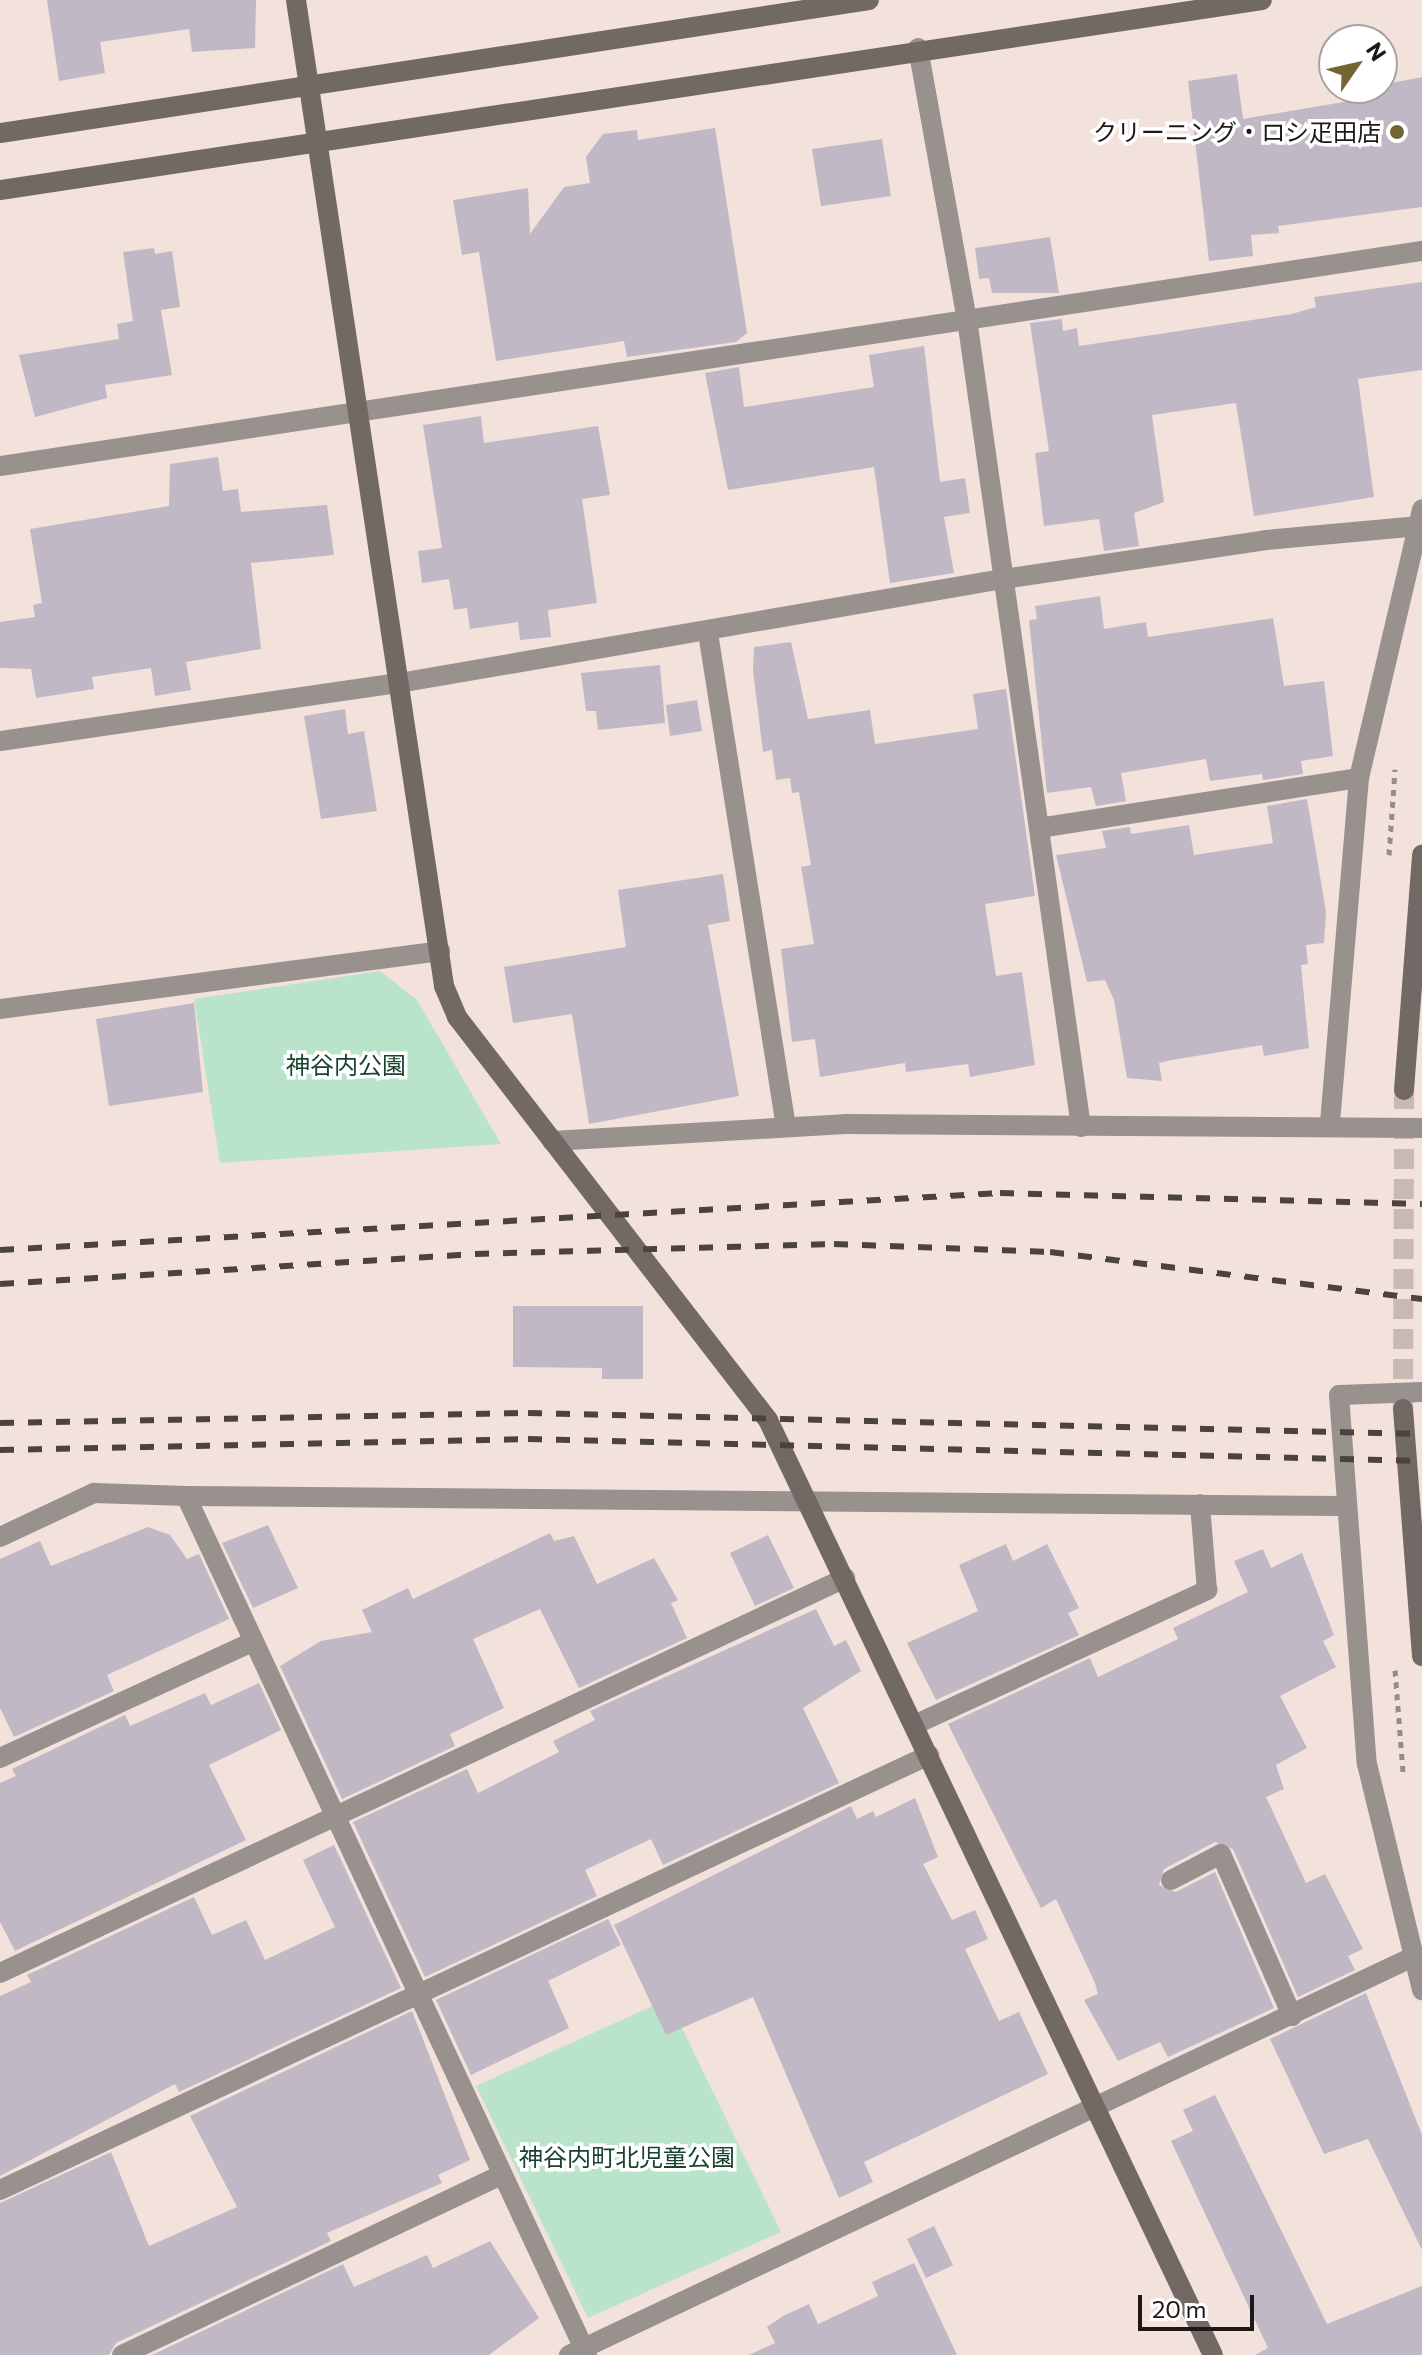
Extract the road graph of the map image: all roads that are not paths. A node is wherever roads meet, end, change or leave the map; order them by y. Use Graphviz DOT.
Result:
graph roads {
  1 [pos="296,0"];
  2 [pos="869,0"];
  3 [pos="1262,0"];
  4 [pos="918,48"];
  5 [pos="307,86"];
  6 [pos="0,133"];
  7 [pos="315,141"];
  8 [pos="0,190"];
  9 [pos="1422,251"];
  10 [pos="967,319"];
  11 [pos="357,416"];
  12 [pos="0,466"];
  13 [pos="1420,518"];
  14 [pos="1003,579"];
  15 [pos="708,633"];
  16 [pos="399,683"];
  17 [pos="0,741"];
  18 [pos="1359,778"];
  19 [pos="1039,828"];
  20 [pos="1422,855"];
  21 [pos="440,951"];
  22 [pos="0,1009"];
  23 [pos="1404,1090"];
  24 [pos="1330,1123"];
  25 [pos="786,1127"];
  26 [pos="1081,1127"];
  27 [pos="1422,1128"];
  28 [pos="552,1141"];
  29 [pos="1422,1392"];
  30 [pos="1403,1409"];
  31 [pos="186,1496"];
  32 [pos="806,1496"];
  33 [pos="1200,1504"];
  34 [pos="1342,1506"];
  35 [pos="0,1537"];
  36 [pos="845,1578"];
  37 [pos="252,1642"];
  38 [pos="1422,1656"];
  39 [pos="914,1725"];
  40 [pos="929,1755"];
  41 [pos="0,1758"];
  42 [pos="333,1821"];
  43 [pos="1171,1880"];
  44 [pos="1415,1956"];
  45 [pos="0,1973"];
  46 [pos="1422,1990"];
  47 [pos="414,1995"];
  48 [pos="1292,2016"];
  49 [pos="1098,2110"];
  50 [pos="499,2176"];
  51 [pos="0,2190"];
  52 [pos="580,2353"];
  53 [pos="122,2355"];
  54 [pos="1213,2355"];
  1 -- 5 [label="street"];
  2 -- 5 [label="street"];
  3 -- 4 [label="street"];
  4 -- 7 [label="street"];
  4 -- 10 [label="street"];
  5 -- 6 [label="street"];
  5 -- 7 [label="street"];
  7 -- 8 [label="street"];
  7 -- 11 [label="street"];
  9 -- 10 [label="street"];
  10 -- 11 [label="street"];
  10 -- 14 [label="street"];
  11 -- 12 [label="street"];
  11 -- 16 [label="street"];
  13 -- 14 [label="street"];
  13 -- 18 [label="street"];
  14 -- 15 [label="street"];
  14 -- 19 [label="street"];
  15 -- 16 [label="street"];
  15 -- 25 [label="street"];
  16 -- 17 [label="street"];
  16 -- 21 [label="street"];
  18 -- 19 [label="street"];
  18 -- 24 [label="street"];
  19 -- 26 [label="street"];
  20 -- 23 [label="street"];
  21 -- 22 [label="street"];
  21 -- 28 [label="street"];
  24 -- 26 [label="street"];
  24 -- 27 [label="street"];
  25 -- 26 [label="street"];
  25 -- 28 [label="street"];
  28 -- 32 [label="street"];
  29 -- 34 [label="street"];
  30 -- 38 [label="street"];
  31 -- 32 [label="street"];
  31 -- 35 [label="street"];
  31 -- 37 [label="street"];
  32 -- 33 [label="street"];
  32 -- 36 [label="street"];
  33 -- 34 [label="street"];
  33 -- 39 [label="street"];
  34 -- 44 [label="street"];
  36 -- 39 [label="street"];
  36 -- 42 [label="street"];
  37 -- 41 [label="street"];
  37 -- 42 [label="street"];
  39 -- 40 [label="street"];
  40 -- 47 [label="street"];
  40 -- 49 [label="street"];
  42 -- 45 [label="street"];
  42 -- 47 [label="street"];
  43 -- 48 [label="street"];
  44 -- 46 [label="street"];
  44 -- 48 [label="street"];
  47 -- 50 [label="street"];
  47 -- 51 [label="street"];
  48 -- 49 [label="street"];
  49 -- 52 [label="street"];
  49 -- 54 [label="street"];
  50 -- 52 [label="street"];
  50 -- 53 [label="street"];
}
